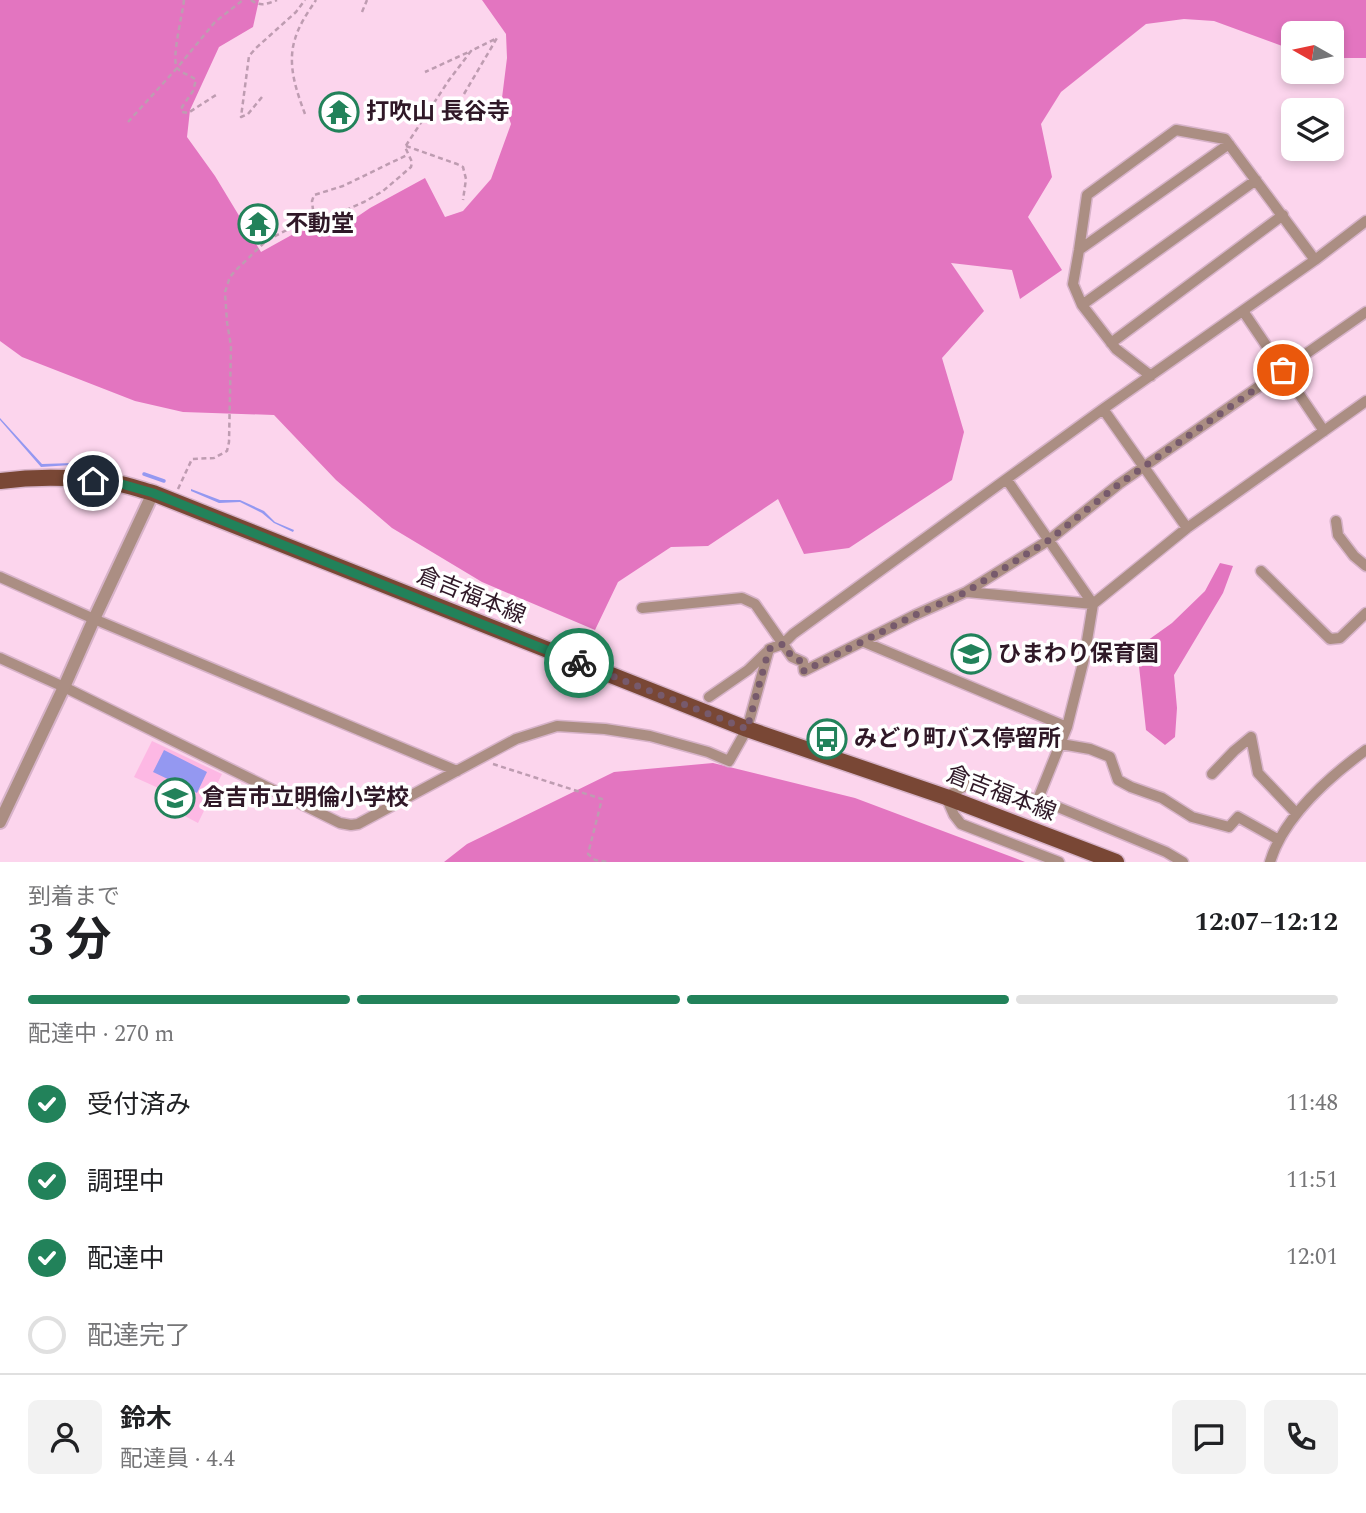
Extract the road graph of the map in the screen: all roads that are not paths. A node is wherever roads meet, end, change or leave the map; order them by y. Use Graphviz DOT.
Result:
graph roads {
  1 [pos="1229,144"];
  2 [pos="1256,180"];
  3 [pos="1283,215"];
  4 [pos="1365,223"];
  5 [pos="1079,250"];
  6 [pos="1315,260"];
  7 [pos="1082,305"];
  8 [pos="1242,311"];
  9 [pos="1366,312"];
  10 [pos="1111,343"];
  11 [pos="1283,370"];
  12 [pos="1151,376"];
  13 [pos="1366,401"];
  14 [pos="1103,409"];
  15 [pos="1324,431"];
  16 [pos="1144,466"];
  17 [pos="1007,480"];
  18 [pos="0,481"];
  19 [pos="153,493"];
  20 [pos="1336,521"];
  21 [pos="1187,528"];
  22 [pos="1049,540"];
  23 [pos="1366,566"];
  24 [pos="1261,571"];
  25 [pos="0,577"];
  26 [pos="966,592"];
  27 [pos="1093,604"];
  28 [pos="642,608"];
  29 [pos="1366,613"];
  30 [pos="94,619"];
  31 [pos="864,642"];
  32 [pos="783,644"];
  33 [pos="769,649"];
  34 [pos="0,659"];
  35 [pos="64,687"];
  36 [pos="709,697"];
  37 [pos="1067,727"];
  38 [pos="747,729"];
  39 [pos="1060,744"];
  40 [pos="1366,750"];
  41 [pos="457,771"];
  42 [pos="1212,774"];
  43 [pos="946,797"];
  44 [pos="1038,799"];
  45 [pos="4,805"];
  46 [pos="1296,813"];
  47 [pos="0,822"];
  48 [pos="1279,841"];
  49 [pos="1059,862"];
  50 [pos="1116,862"];
  51 [pos="1183,862"];
  52 [pos="1270,862"];
  1 -- 2 [label="street"];
  1 -- 5 [label="street"];
  1 -- 5 [label="street"];
  2 -- 3 [label="street"];
  2 -- 7 [label="street"];
  3 -- 6 [label="street"];
  3 -- 10 [label="street"];
  4 -- 6 [label="street"];
  5 -- 7 [label="street"];
  6 -- 8 [label="street"];
  7 -- 10 [label="street"];
  8 -- 11 [label="street"];
  8 -- 12 [label="street"];
  9 -- 11 [label="street"];
  10 -- 12 [label="street"];
  11 -- 15 [label="street"];
  11 -- 16 [label="street"];
  12 -- 14 [label="street"];
  13 -- 15 [label="street"];
  14 -- 16 [label="street"];
  14 -- 17 [label="street"];
  15 -- 21 [label="street"];
  16 -- 21 [label="street"];
  16 -- 22 [label="street"];
  17 -- 22 [label="street"];
  17 -- 32 [label="street"];
  18 -- 19 [label="main road, 倉吉福本線"];
  19 -- 30 [label="street"];
  19 -- 38 [label="main road, 倉吉福本線"];
  20 -- 23 [label="street"];
  21 -- 27 [label="street"];
  22 -- 26 [label="street"];
  22 -- 27 [label="street"];
  24 -- 29 [label="street"];
  25 -- 30 [label="street"];
  26 -- 27 [label="street"];
  26 -- 31 [label="street"];
  27 -- 37 [label="street"];
  28 -- 32 [label="street"];
  30 -- 35 [label="street"];
  30 -- 41 [label="street"];
  31 -- 32 [label="street"];
  31 -- 37 [label="street"];
  32 -- 33 [label="street"];
  33 -- 36 [label="street"];
  33 -- 38 [label="street"];
  34 -- 35 [label="street"];
  35 -- 41 [label="street"];
  35 -- 45 [label="street"];
  37 -- 39 [label="street"];
  38 -- 41 [label="street"];
  38 -- 43 [label="main road, 倉吉福本線"];
  39 -- 44 [label="street"];
  39 -- 48 [label="street"];
  40 -- 46 [label="street"];
  42 -- 46 [label="street"];
  43 -- 44 [label="street"];
  43 -- 49 [label="street"];
  43 -- 50 [label="main road, 倉吉福本線"];
  44 -- 51 [label="street"];
  45 -- 47 [label="street"];
  46 -- 48 [label="street"];
  48 -- 52 [label="street"];
}
